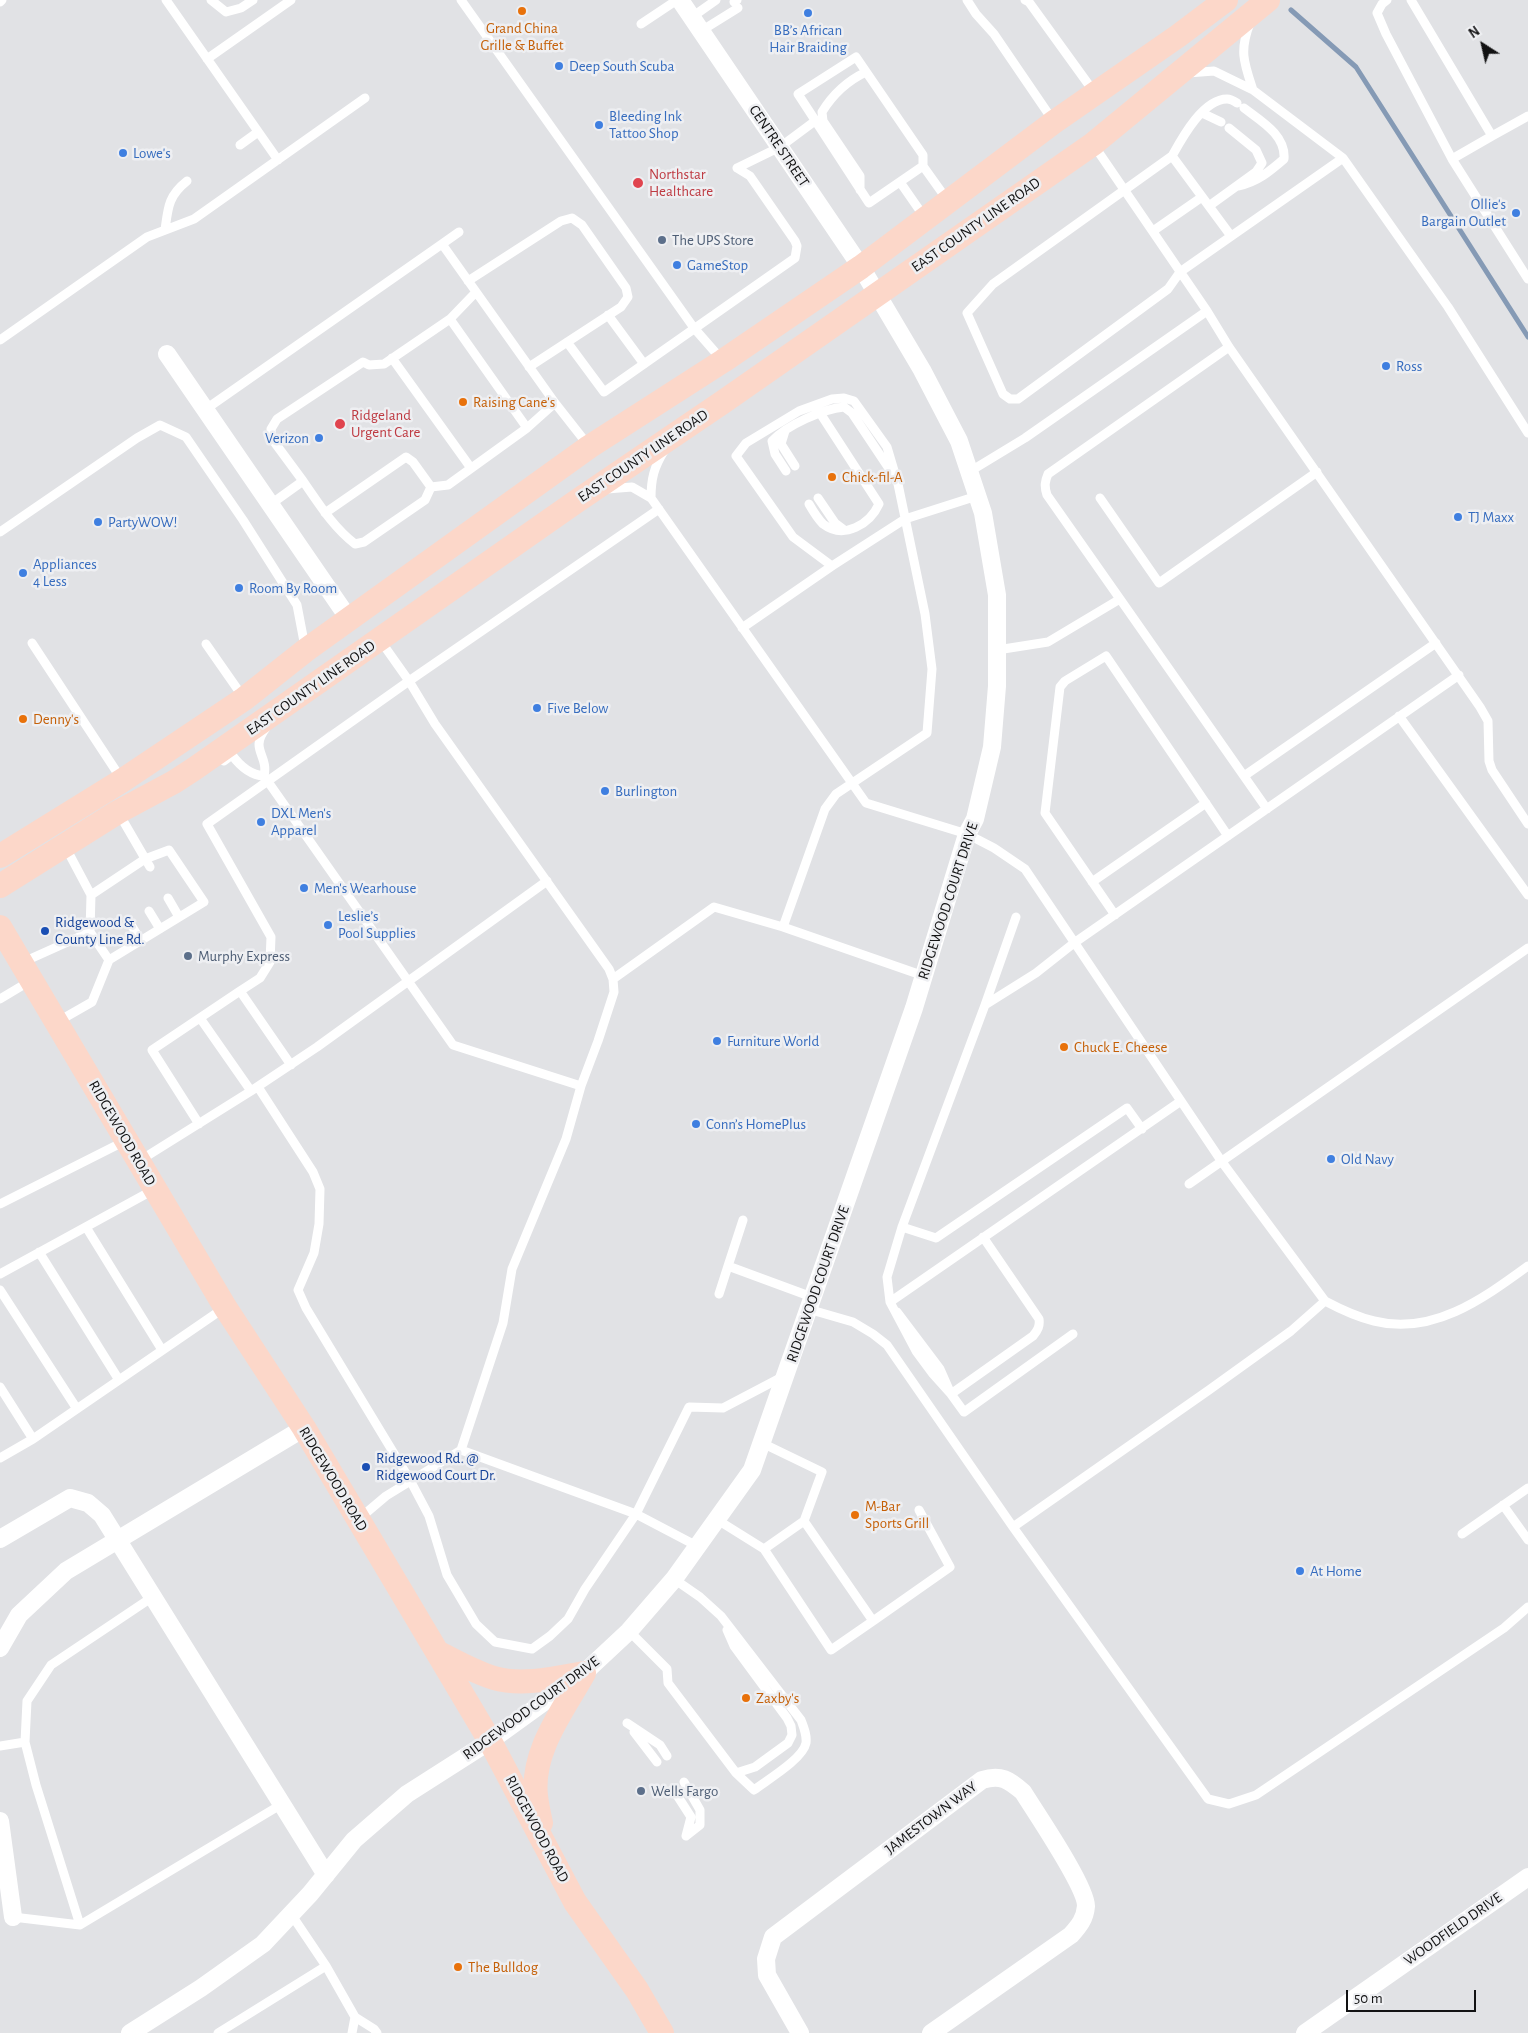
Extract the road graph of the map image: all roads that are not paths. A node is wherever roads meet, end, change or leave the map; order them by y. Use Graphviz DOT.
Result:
graph roads {
  1 [pos="166,0"];
  2 [pos="211,0"];
  3 [pos="253,0"];
  4 [pos="291,0"];
  5 [pos="461,0"];
  6 [pos="678,0"];
  7 [pos="716,0"];
  8 [pos="967,0"];
  9 [pos="1025,0"];
  10 [pos="1226,0"];
  11 [pos="1387,0"];
  12 [pos="1411,0"];
  13 [pos="736,3"];
  14 [pos="1262,5"];
  15 [pos="641,24"];
  16 [pos="696,24"];
  17 [pos="207,59"];
  18 [pos="866,72"];
  19 [pos="1178,74"];
  20 [pos="1253,90"];
  21 [pos="1094,93"];
  22 [pos="365,98"];
  23 [pos="1202,113"];
  24 [pos="1528,116"];
  25 [pos="815,121"];
  26 [pos="1054,122"];
  27 [pos="1221,122"];
  28 [pos="1229,128"];
  29 [pos="258,132"];
  30 [pos="1492,136"];
  31 [pos="1093,144"];
  32 [pos="240,145"];
  33 [pos="780,147"];
  34 [pos="1172,156"];
  35 [pos="1343,158"];
  36 [pos="278,160"];
  37 [pos="1452,160"];
  38 [pos="923,166"];
  39 [pos="187,181"];
  40 [pos="900,182"];
  41 [pos="1238,186"];
  42 [pos="1124,188"];
  43 [pos="860,190"];
  44 [pos="1202,197"];
  45 [pos="948,201"];
  46 [pos="1209,206"];
  47 [pos="925,218"];
  48 [pos="165,230"];
  49 [pos="1153,231"];
  50 [pos="459,232"];
  51 [pos="1231,236"];
  52 [pos="442,244"];
  53 [pos="860,267"];
  54 [pos="1180,272"];
  55 [pos="1528,279"];
  56 [pos="468,282"];
  57 [pos="476,292"];
  58 [pos="875,294"];
  59 [pos="1207,310"];
  60 [pos="608,315"];
  61 [pos="450,319"];
  62 [pos="694,328"];
  63 [pos="0,340"];
  64 [pos="567,342"];
  65 [pos="1229,347"];
  66 [pos="167,354"];
  67 [pos="392,358"];
  68 [pos="723,361"];
  69 [pos="644,364"];
  70 [pos="529,367"];
  71 [pos="555,403"];
  72 [pos="206,409"];
  73 [pos="820,413"];
  74 [pos="527,428"];
  75 [pos="785,430"];
  76 [pos="681,431"];
  77 [pos="1528,433"];
  78 [pos="589,447"];
  79 [pos="795,466"];
  80 [pos="471,468"];
  81 [pos="786,472"];
  82 [pos="969,472"];
  83 [pos="1317,472"];
  84 [pos="303,481"];
  85 [pos="898,484"];
  86 [pos="431,487"];
  87 [pos="977,496"];
  88 [pos="651,498"];
  89 [pos="818,498"];
  90 [pos="1100,498"];
  91 [pos="577,501"];
  92 [pos="271,504"];
  93 [pos="809,504"];
  94 [pos="659,509"];
  95 [pos="325,513"];
  96 [pos="905,519"];
  97 [pos="846,530"];
  98 [pos="0,532"];
  99 [pos="832,566"];
  100 [pos="1120,599"];
  101 [pos="350,619"];
  102 [pos="742,628"];
  103 [pos="380,640"];
  104 [pos="32,643"];
  105 [pos="1436,643"];
  106 [pos="206,644"];
  107 [pos="306,650"];
  108 [pos="997,650"];
  109 [pos="1458,675"];
  110 [pos="409,681"];
  111 [pos="244,699"];
  112 [pos="280,710"];
  113 [pos="1399,716"];
  114 [pos="217,766"];
  115 [pos="201,776"];
  116 [pos="1244,776"];
  117 [pos="266,779"];
  118 [pos="123,780"];
  119 [pos="174,782"];
  120 [pos="852,784"];
  121 [pos="1206,802"];
  122 [pos="1267,809"];
  123 [pos="118,812"];
  124 [pos="1528,824"];
  125 [pos="967,834"];
  126 [pos="1228,836"];
  127 [pos="65,845"];
  128 [pos="0,856"];
  129 [pos="147,863"];
  130 [pos="547,881"];
  131 [pos="1092,882"];
  132 [pos="0,886"];
  133 [pos="91,895"];
  134 [pos="1528,895"];
  135 [pos="168,898"];
  136 [pos="149,911"];
  137 [pos="1115,915"];
  138 [pos="179,917"];
  139 [pos="1016,917"];
  140 [pos="130,923"];
  141 [pos="0,927"];
  142 [pos="783,927"];
  143 [pos="160,929"];
  144 [pos="90,932"];
  145 [pos="141,940"];
  146 [pos="1074,943"];
  147 [pos="1528,948"];
  148 [pos="109,960"];
  149 [pos="27,971"];
  150 [pos="924,976"];
  151 [pos="613,980"];
  152 [pos="406,981"];
  153 [pos="240,991"];
  154 [pos="0,999"];
  155 [pos="985,1005"];
  156 [pos="200,1018"];
  157 [pos="57,1022"];
  158 [pos="291,1064"];
  159 [pos="580,1086"];
  160 [pos="255,1089"];
  161 [pos="1181,1101"];
  162 [pos="199,1124"];
  163 [pos="1142,1128"];
  164 [pos="127,1140"];
  165 [pos="139,1162"];
  166 [pos="1222,1162"];
  167 [pos="1188,1184"];
  168 [pos="155,1189"];
  169 [pos="0,1204"];
  170 [pos="743,1220"];
  171 [pos="86,1227"];
  172 [pos="902,1227"];
  173 [pos="983,1237"];
  174 [pos="39,1252"];
  175 [pos="728,1266"];
  176 [pos="1528,1266"];
  177 [pos="0,1274"];
  178 [pos="0,1290"];
  179 [pos="719,1294"];
  180 [pos="1324,1301"];
  181 [pos="890,1302"];
  182 [pos="810,1303"];
  183 [pos="225,1307"];
  184 [pos="1074,1334"];
  185 [pos="162,1350"];
  186 [pos="786,1375"];
  187 [pos="119,1380"];
  188 [pos="0,1387"];
  189 [pos="951,1394"];
  190 [pos="77,1409"];
  191 [pos="304,1428"];
  192 [pos="33,1439"];
  193 [pos="762,1443"];
  194 [pos="461,1450"];
  195 [pos="0,1458"];
  196 [pos="410,1480"];
  197 [pos="1528,1488"];
  198 [pos="1503,1505"];
  199 [pos="919,1510"];
  200 [pos="636,1514"];
  201 [pos="716,1519"];
  202 [pos="358,1520"];
  203 [pos="804,1521"];
  204 [pos="1013,1527"];
  205 [pos="1462,1534"];
  206 [pos="0,1539"];
  207 [pos="119,1540"];
  208 [pos="1528,1540"];
  209 [pos="697,1546"];
  210 [pos="764,1549"];
  211 [pos="674,1578"];
  212 [pos="154,1596"];
  213 [pos="1528,1607"];
  214 [pos="721,1616"];
  215 [pos="873,1620"];
  216 [pos="629,1631"];
  217 [pos="0,1648"];
  218 [pos="437,1652"];
  219 [pos="584,1673"];
  220 [pos="490,1741"];
  221 [pos="25,1742"];
  222 [pos="0,1746"];
  223 [pos="667,1756"];
  224 [pos="657,1762"];
  225 [pos="736,1773"];
  226 [pos="684,1782"];
  227 [pos="673,1788"];
  228 [pos="282,1804"];
  229 [pos="0,1821"];
  230 [pos="545,1844"];
  231 [pos="326,1874"];
  232 [pos="1528,1877"];
  233 [pos="291,1914"];
  234 [pos="13,1917"];
  235 [pos="80,1925"];
  236 [pos="326,1966"];
  237 [pos="355,2017"];
  238 [pos="794,2031"];
  239 [pos="130,2033"];
  240 [pos="218,2033"];
  241 [pos="352,2033"];
  242 [pos="377,2033"];
  243 [pos="662,2033"];
  244 [pos="931,2033"];
  245 [pos="1305,2033"];
  1 -- 17 [label="lane"];
  2 -- 3 [label="lane"];
  4 -- 17 [label="lane"];
  5 -- 62 [label="lane"];
  6 -- 15 [label="lane"];
  6 -- 16 [label="street, CENTRE STREET"];
  7 -- 16 [label="lane"];
  8 -- 26 [label="lane"];
  9 -- 21 [label="lane"];
  10 -- 21 [label="main road, EAST COUNTY LINE ROAD"];
  11 -- 37 [label="lane"];
  12 -- 30 [label="lane"];
  13 -- 16 [label="lane"];
  14 -- 19 [label="main road, EAST COUNTY LINE ROAD"];
  14 -- 20 [label="lane"];
  16 -- 33 [label="street, CENTRE STREET"];
  17 -- 29 [label="lane"];
  18 -- 25 [label="lane"];
  18 -- 38 [label="lane"];
  18 -- 43 [label="lane"];
  19 -- 20 [label="lane"];
  19 -- 31 [label="main road, EAST COUNTY LINE ROAD"];
  20 -- 35 [label="lane"];
  21 -- 26 [label="main road, EAST COUNTY LINE ROAD"];
  22 -- 36 [label="lane"];
  23 -- 27 [label="lane"];
  23 -- 34 [label="lane"];
  23 -- 41 [label="lane"];
  24 -- 30 [label="lane"];
  25 -- 33 [label="lane"];
  25 -- 43 [label="lane"];
  26 -- 45 [label="main road, EAST COUNTY LINE ROAD"];
  28 -- 41 [label="lane"];
  29 -- 32 [label="lane"];
  29 -- 36 [label="lane"];
  30 -- 37 [label="lane"];
  31 -- 42 [label="lane"];
  31 -- 58 [label="main road, EAST COUNTY LINE ROAD"];
  33 -- 53 [label="street, CENTRE STREET"];
  33 -- 62 [label="lane"];
  34 -- 42 [label="lane"];
  34 -- 44 [label="lane"];
  35 -- 51 [label="lane"];
  35 -- 77 [label="lane"];
  36 -- 48 [label="lane"];
  37 -- 55 [label="lane"];
  38 -- 40 [label="lane"];
  38 -- 45 [label="lane"];
  39 -- 48 [label="lane"];
  40 -- 43 [label="lane"];
  40 -- 47 [label="lane"];
  41 -- 46 [label="lane"];
  42 -- 49 [label="lane"];
  42 -- 54 [label="lane"];
  44 -- 46 [label="lane"];
  44 -- 49 [label="lane"];
  45 -- 47 [label="main road, EAST COUNTY LINE ROAD"];
  46 -- 51 [label="lane"];
  47 -- 53 [label="main road, EAST COUNTY LINE ROAD"];
  48 -- 63 [label="lane"];
  49 -- 54 [label="lane"];
  50 -- 52 [label="lane"];
  51 -- 54 [label="lane"];
  52 -- 56 [label="lane"];
  52 -- 72 [label="lane"];
  53 -- 58 [label="street, CENTRE STREET"];
  53 -- 68 [label="main road, EAST COUNTY LINE ROAD"];
  54 -- 59 [label="lane"];
  56 -- 57 [label="lane"];
  56 -- 60 [label="lane"];
  57 -- 61 [label="lane"];
  57 -- 70 [label="lane"];
  58 -- 76 [label="main road, EAST COUNTY LINE ROAD"];
  58 -- 82 [label="street, RIDGEWOOD COURT DRIVE"];
  59 -- 65 [label="lane"];
  59 -- 82 [label="lane"];
  60 -- 64 [label="lane"];
  60 -- 69 [label="lane"];
  61 -- 67 [label="lane"];
  61 -- 74 [label="lane"];
  62 -- 68 [label="lane"];
  62 -- 69 [label="lane"];
  64 -- 69 [label="lane"];
  64 -- 70 [label="lane"];
  65 -- 83 [label="lane"];
  65 -- 100 [label="lane"];
  66 -- 72 [label="street"];
  67 -- 80 [label="lane"];
  67 -- 84 [label="lane"];
  68 -- 78 [label="main road, EAST COUNTY LINE ROAD"];
  70 -- 71 [label="lane"];
  71 -- 74 [label="lane"];
  71 -- 78 [label="lane"];
  72 -- 92 [label="street"];
  73 -- 75 [label="lane"];
  73 -- 85 [label="lane"];
  73 -- 97 [label="lane"];
  74 -- 80 [label="lane"];
  75 -- 79 [label="lane"];
  75 -- 81 [label="lane"];
  76 -- 88 [label="lane"];
  76 -- 91 [label="main road, EAST COUNTY LINE ROAD"];
  78 -- 101 [label="main road, EAST COUNTY LINE ROAD"];
  80 -- 86 [label="lane"];
  82 -- 87 [label="street, RIDGEWOOD COURT DRIVE"];
  83 -- 90 [label="lane"];
  83 -- 105 [label="lane"];
  84 -- 92 [label="lane"];
  84 -- 95 [label="lane"];
  85 -- 96 [label="lane"];
  85 -- 99 [label="lane"];
  86 -- 95 [label="lane"];
  86 -- 95 [label="lane"];
  87 -- 96 [label="lane"];
  87 -- 108 [label="street, RIDGEWOOD COURT DRIVE"];
  88 -- 91 [label="lane"];
  88 -- 94 [label="lane"];
  89 -- 97 [label="lane"];
  91 -- 103 [label="main road, EAST COUNTY LINE ROAD"];
  92 -- 101 [label="street"];
  93 -- 97 [label="lane"];
  94 -- 102 [label="lane"];
  94 -- 110 [label="lane"];
  96 -- 99 [label="lane"];
  96 -- 120 [label="lane"];
  98 -- 107 [label="lane"];
  99 -- 102 [label="lane"];
  100 -- 108 [label="lane"];
  100 -- 116 [label="lane"];
  101 -- 107 [label="main road, EAST COUNTY LINE ROAD"];
  102 -- 120 [label="lane"];
  103 -- 110 [label="lane"];
  103 -- 112 [label="main road, EAST COUNTY LINE ROAD"];
  104 -- 118 [label="lane"];
  105 -- 109 [label="lane"];
  105 -- 116 [label="lane"];
  106 -- 111 [label="lane"];
  107 -- 111 [label="main road, EAST COUNTY LINE ROAD"];
  108 -- 125 [label="street, RIDGEWOOD COURT DRIVE"];
  109 -- 113 [label="lane"];
  109 -- 124 [label="lane"];
  110 -- 117 [label="lane"];
  110 -- 130 [label="lane"];
  111 -- 118 [label="main road, EAST COUNTY LINE ROAD"];
  112 -- 117 [label="lane"];
  112 -- 119 [label="main road, EAST COUNTY LINE ROAD"];
  113 -- 122 [label="lane"];
  113 -- 134 [label="lane"];
  114 -- 117 [label="lane"];
  115 -- 119 [label="lane"];
  116 -- 122 [label="lane"];
  117 -- 152 [label="lane"];
  117 -- 153 [label="lane"];
  118 -- 128 [label="main road, EAST COUNTY LINE ROAD"];
  119 -- 123 [label="main road, EAST COUNTY LINE ROAD"];
  120 -- 125 [label="lane"];
  120 -- 142 [label="lane"];
  121 -- 126 [label="lane"];
  121 -- 131 [label="lane"];
  121 -- 131 [label="lane"];
  122 -- 126 [label="lane"];
  123 -- 127 [label="main road, EAST COUNTY LINE ROAD"];
  123 -- 129 [label="lane"];
  125 -- 146 [label="lane"];
  125 -- 150 [label="street, RIDGEWOOD COURT DRIVE"];
  126 -- 137 [label="lane"];
  127 -- 132 [label="main road, EAST COUNTY LINE ROAD"];
  127 -- 133 [label="lane"];
  129 -- 133 [label="lane"];
  129 -- 138 [label="lane"];
  130 -- 151 [label="lane"];
  130 -- 152 [label="lane"];
  131 -- 137 [label="lane"];
  133 -- 144 [label="lane"];
  135 -- 138 [label="lane"];
  136 -- 143 [label="lane"];
  137 -- 146 [label="lane"];
  138 -- 143 [label="lane"];
  139 -- 155 [label="lane"];
  140 -- 145 [label="lane"];
  141 -- 149 [label="main road, RIDGEWOOD ROAD"];
  142 -- 150 [label="lane"];
  142 -- 151 [label="lane"];
  143 -- 145 [label="lane"];
  144 -- 148 [label="lane"];
  144 -- 149 [label="lane"];
  145 -- 148 [label="lane"];
  146 -- 155 [label="lane"];
  146 -- 161 [label="lane"];
  147 -- 166 [label="lane"];
  148 -- 157 [label="lane"];
  149 -- 154 [label="lane"];
  149 -- 157 [label="main road, RIDGEWOOD ROAD"];
  150 -- 182 [label="street, RIDGEWOOD COURT DRIVE"];
  151 -- 159 [label="lane"];
  152 -- 158 [label="lane"];
  152 -- 159 [label="lane"];
  153 -- 156 [label="lane"];
  153 -- 158 [label="lane"];
  155 -- 172 [label="lane"];
  156 -- 160 [label="lane"];
  156 -- 162 [label="lane"];
  157 -- 164 [label="main road, RIDGEWOOD ROAD"];
  158 -- 160 [label="lane"];
  159 -- 194 [label="lane"];
  160 -- 162 [label="lane"];
  160 -- 196 [label="lane"];
  161 -- 163 [label="lane"];
  161 -- 166 [label="lane"];
  162 -- 165 [label="lane"];
  163 -- 172 [label="lane"];
  163 -- 173 [label="lane"];
  164 -- 165 [label="main road, RIDGEWOOD ROAD"];
  164 -- 169 [label="lane"];
  165 -- 168 [label="main road, RIDGEWOOD ROAD"];
  166 -- 167 [label="lane"];
  166 -- 180 [label="lane"];
  168 -- 171 [label="lane"];
  168 -- 183 [label="main road, RIDGEWOOD ROAD"];
  170 -- 175 [label="lane"];
  171 -- 174 [label="lane"];
  171 -- 185 [label="lane"];
  172 -- 181 [label="lane"];
  173 -- 181 [label="lane"];
  173 -- 189 [label="lane"];
  174 -- 177 [label="lane"];
  174 -- 187 [label="lane"];
  175 -- 179 [label="lane"];
  175 -- 182 [label="lane"];
  176 -- 180 [label="lane"];
  178 -- 190 [label="lane"];
  180 -- 204 [label="lane"];
  181 -- 189 [label="lane"];
  182 -- 186 [label="street, RIDGEWOOD COURT DRIVE"];
  182 -- 204 [label="lane"];
  183 -- 185 [label="lane"];
  183 -- 191 [label="main road, RIDGEWOOD ROAD"];
  184 -- 189 [label="lane"];
  185 -- 187 [label="lane"];
  186 -- 193 [label="street, RIDGEWOOD COURT DRIVE"];
  186 -- 200 [label="lane"];
  187 -- 190 [label="lane"];
  188 -- 192 [label="lane"];
  190 -- 192 [label="lane"];
  191 -- 202 [label="main road, RIDGEWOOD ROAD"];
  191 -- 207 [label="street"];
  192 -- 195 [label="lane"];
  193 -- 201 [label="street, RIDGEWOOD COURT DRIVE"];
  193 -- 203 [label="lane"];
  194 -- 196 [label="lane"];
  194 -- 200 [label="lane"];
  196 -- 200 [label="lane"];
  196 -- 202 [label="lane"];
  197 -- 198 [label="lane"];
  198 -- 205 [label="lane"];
  198 -- 208 [label="lane"];
  199 -- 215 [label="lane"];
  200 -- 209 [label="lane"];
  201 -- 209 [label="street, RIDGEWOOD COURT DRIVE"];
  201 -- 210 [label="lane"];
  202 -- 218 [label="main road, RIDGEWOOD ROAD"];
  203 -- 210 [label="lane"];
  203 -- 215 [label="lane"];
  204 -- 213 [label="lane"];
  206 -- 207 [label="street"];
  207 -- 212 [label="street"];
  207 -- 217 [label="street"];
  209 -- 211 [label="street, RIDGEWOOD COURT DRIVE"];
  210 -- 215 [label="lane"];
  211 -- 214 [label="lane"];
  211 -- 216 [label="street, RIDGEWOOD COURT DRIVE"];
  212 -- 221 [label="lane"];
  212 -- 228 [label="street"];
  214 -- 225 [label="lane"];
  214 -- 225 [label="lane"];
  216 -- 219 [label="street, RIDGEWOOD COURT DRIVE"];
  216 -- 225 [label="lane"];
  218 -- 219 [label="main road"];
  218 -- 220 [label="main road, RIDGEWOOD ROAD"];
  219 -- 220 [label="street, RIDGEWOOD COURT DRIVE"];
  219 -- 230 [label="main road"];
  220 -- 230 [label="main road, RIDGEWOOD ROAD"];
  220 -- 231 [label="street, RIDGEWOOD COURT DRIVE"];
  221 -- 222 [label="lane"];
  221 -- 235 [label="lane"];
  223 -- 224 [label="lane"];
  226 -- 227 [label="lane"];
  228 -- 231 [label="street"];
  228 -- 235 [label="lane"];
  229 -- 234 [label="street"];
  230 -- 243 [label="main road, RIDGEWOOD ROAD"];
  231 -- 233 [label="street, RIDGEWOOD COURT DRIVE"];
  232 -- 245 [label="street, WOODFIELD DRIVE"];
  233 -- 236 [label="lane"];
  233 -- 239 [label="street, RIDGEWOOD COURT DRIVE"];
  234 -- 235 [label="lane"];
  236 -- 237 [label="lane"];
  236 -- 240 [label="lane"];
  237 -- 241 [label="lane"];
  237 -- 242 [label="lane"];
  238 -- 244 [label="street, JAMESTOWN WAY"];
}
